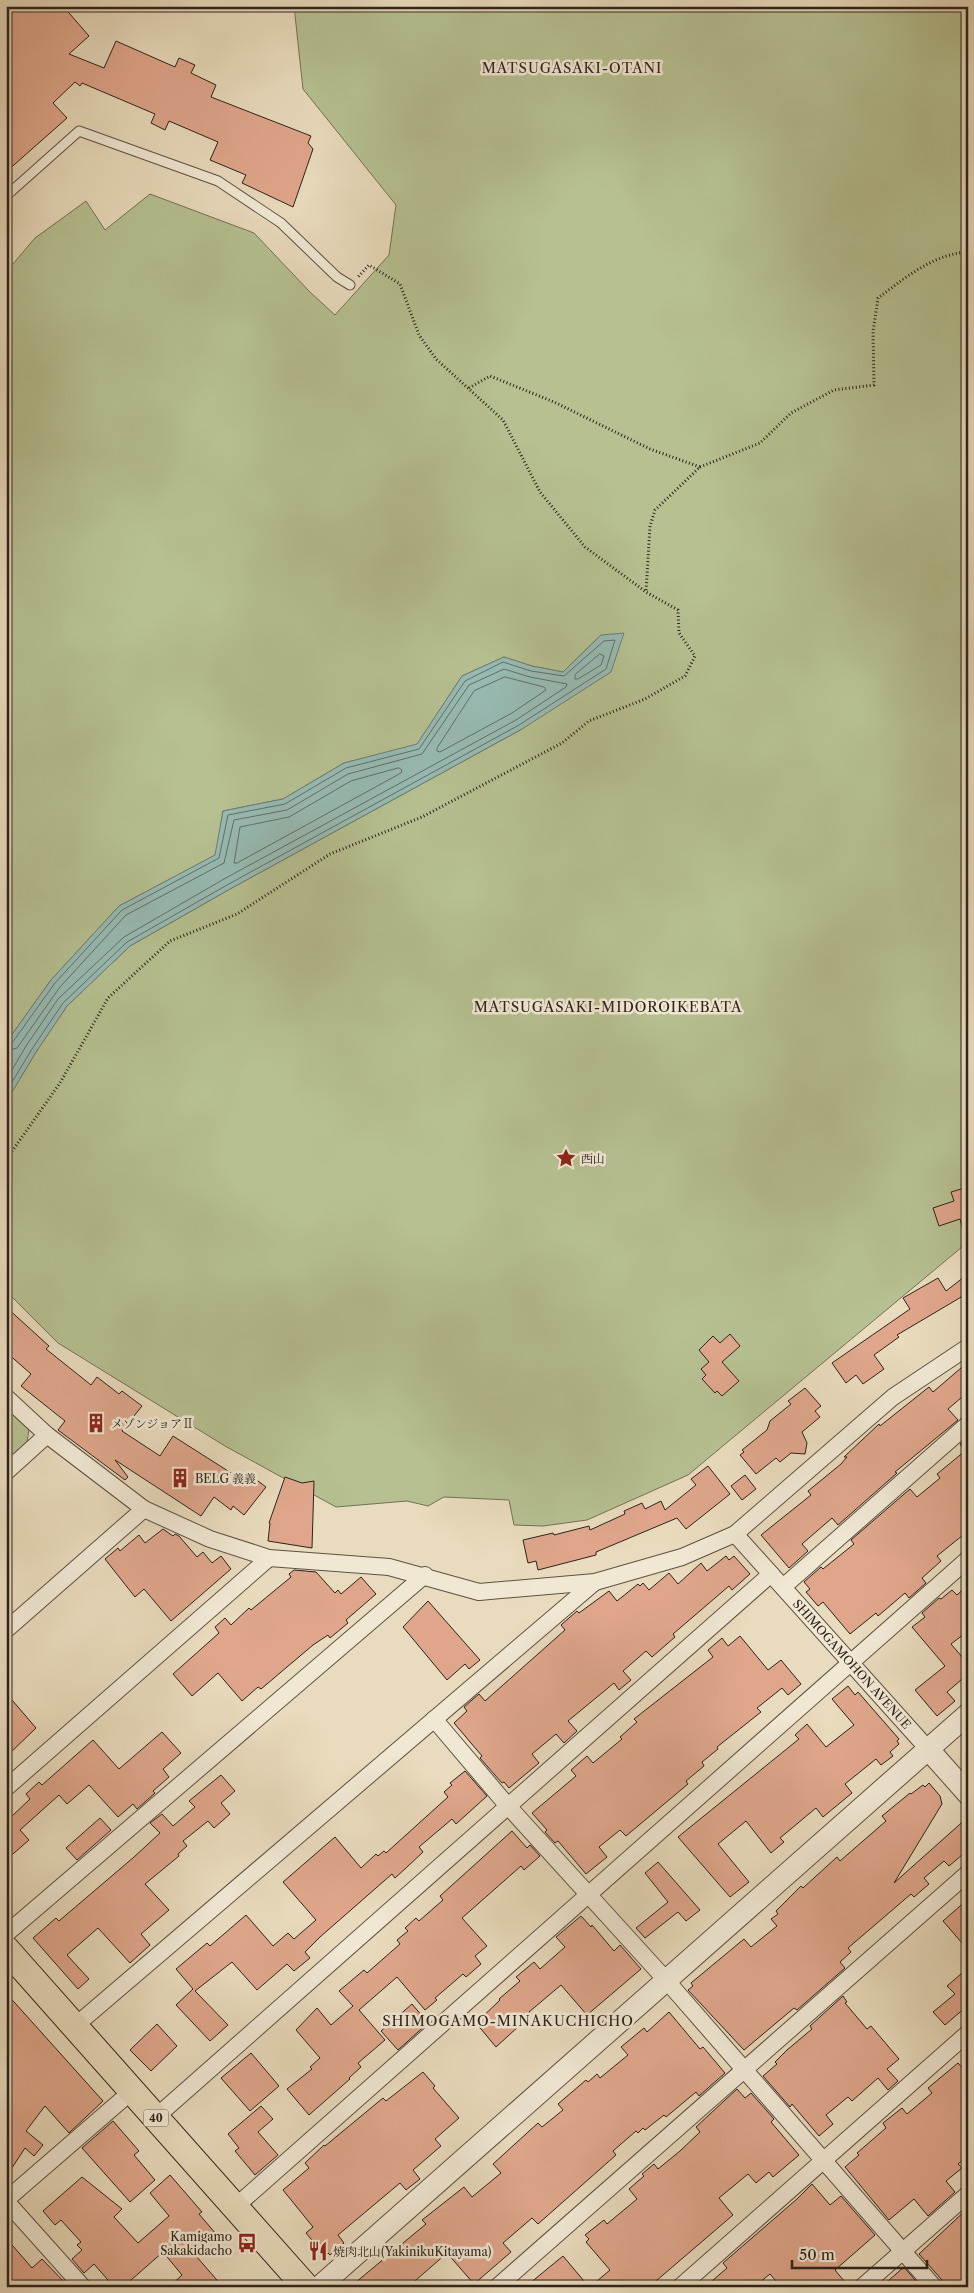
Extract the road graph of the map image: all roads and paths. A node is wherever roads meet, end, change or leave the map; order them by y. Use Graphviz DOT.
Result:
graph roads {
  1 [pos="6,196"];
  2 [pos="968,252"];
  3 [pos="350,285"];
  4 [pos="469,388"];
  5 [pos="700,467"];
  6 [pos="646,592"];
  7 [pos="6,1164"];
  8 [pos="968,1347"];
  9 [pos="6,1397"];
  10 [pos="968,1424"];
  11 [pos="46,1435"];
  12 [pos="6,1472"];
  13 [pos="144,1509"];
  14 [pos="735,1534"];
  15 [pos="269,1558"];
  16 [pos="968,1559"];
  17 [pos="771,1574"];
  18 [pos="425,1575"];
  19 [pos="595,1582"];
  20 [pos="783,1587"];
  21 [pos="6,1630"];
  22 [pos="851,1663"];
  23 [pos="968,1714"];
  24 [pos="434,1719"];
  25 [pos="928,1749"];
  26 [pos="6,1788"];
  27 [pos="968,1794"];
  28 [pos="507,1805"];
  29 [pos="968,1873"];
  30 [pos="588,1893"];
  31 [pos="6,1934"];
  32 [pos="6,1949"];
  33 [pos="666,1980"];
  34 [pos="75,2026"];
  35 [pos="968,2033"];
  36 [pos="744,2070"];
  37 [pos="132,2090"];
  38 [pos="156,2117"];
  39 [pos="824,2160"];
  40 [pos="968,2194"];
  41 [pos="6,2201"];
  42 [pos="235,2207"];
  43 [pos="903,2251"];
  44 [pos="83,2287"];
  45 [pos="306,2287"];
  46 [pos="319,2287"];
  47 [pos="497,2287"];
  48 [pos="680,2287"];
  49 [pos="862,2287"];
  50 [pos="934,2287"];
  1 -- 3 [label="lane"];
  2 -- 5 [label="path"];
  3 -- 4 [label="path"];
  4 -- 5 [label="path"];
  4 -- 6 [label="path"];
  5 -- 6 [label="path"];
  6 -- 7 [label="path"];
  8 -- 14 [label="street"];
  9 -- 11 [label="street"];
  10 -- 20 [label="street"];
  11 -- 12 [label="street"];
  11 -- 13 [label="street"];
  13 -- 15 [label="street"];
  13 -- 21 [label="street"];
  14 -- 17 [label="street, SHIMOGAMOHON AVENUE"];
  14 -- 19 [label="street"];
  15 -- 18 [label="street"];
  15 -- 26 [label="street"];
  16 -- 22 [label="street"];
  17 -- 20 [label="street, SHIMOGAMOHON AVENUE"];
  17 -- 28 [label="street"];
  18 -- 19 [label="street"];
  18 -- 31 [label="street"];
  19 -- 24 [label="street"];
  20 -- 22 [label="street, SHIMOGAMOHON AVENUE"];
  22 -- 25 [label="street, SHIMOGAMOHON AVENUE"];
  22 -- 30 [label="street"];
  23 -- 25 [label="street"];
  24 -- 28 [label="street"];
  24 -- 34 [label="street"];
  25 -- 27 [label="street, SHIMOGAMOHON AVENUE"];
  25 -- 33 [label="street"];
  28 -- 30 [label="street"];
  28 -- 38 [label="street"];
  29 -- 36 [label="street"];
  30 -- 33 [label="street"];
  30 -- 42 [label="street"];
  32 -- 34 [label="main road, 40"];
  33 -- 36 [label="street"];
  33 -- 46 [label="street"];
  34 -- 37 [label="main road, 40"];
  35 -- 39 [label="street"];
  36 -- 39 [label="street"];
  36 -- 47 [label="street"];
  37 -- 38 [label="main road, 40"];
  37 -- 41 [label="street"];
  38 -- 42 [label="main road, 40"];
  39 -- 43 [label="street"];
  39 -- 48 [label="street"];
  40 -- 43 [label="street"];
  41 -- 44 [label="street"];
  42 -- 45 [label="main road, 40"];
  43 -- 49 [label="street"];
  43 -- 50 [label="street"];
}
